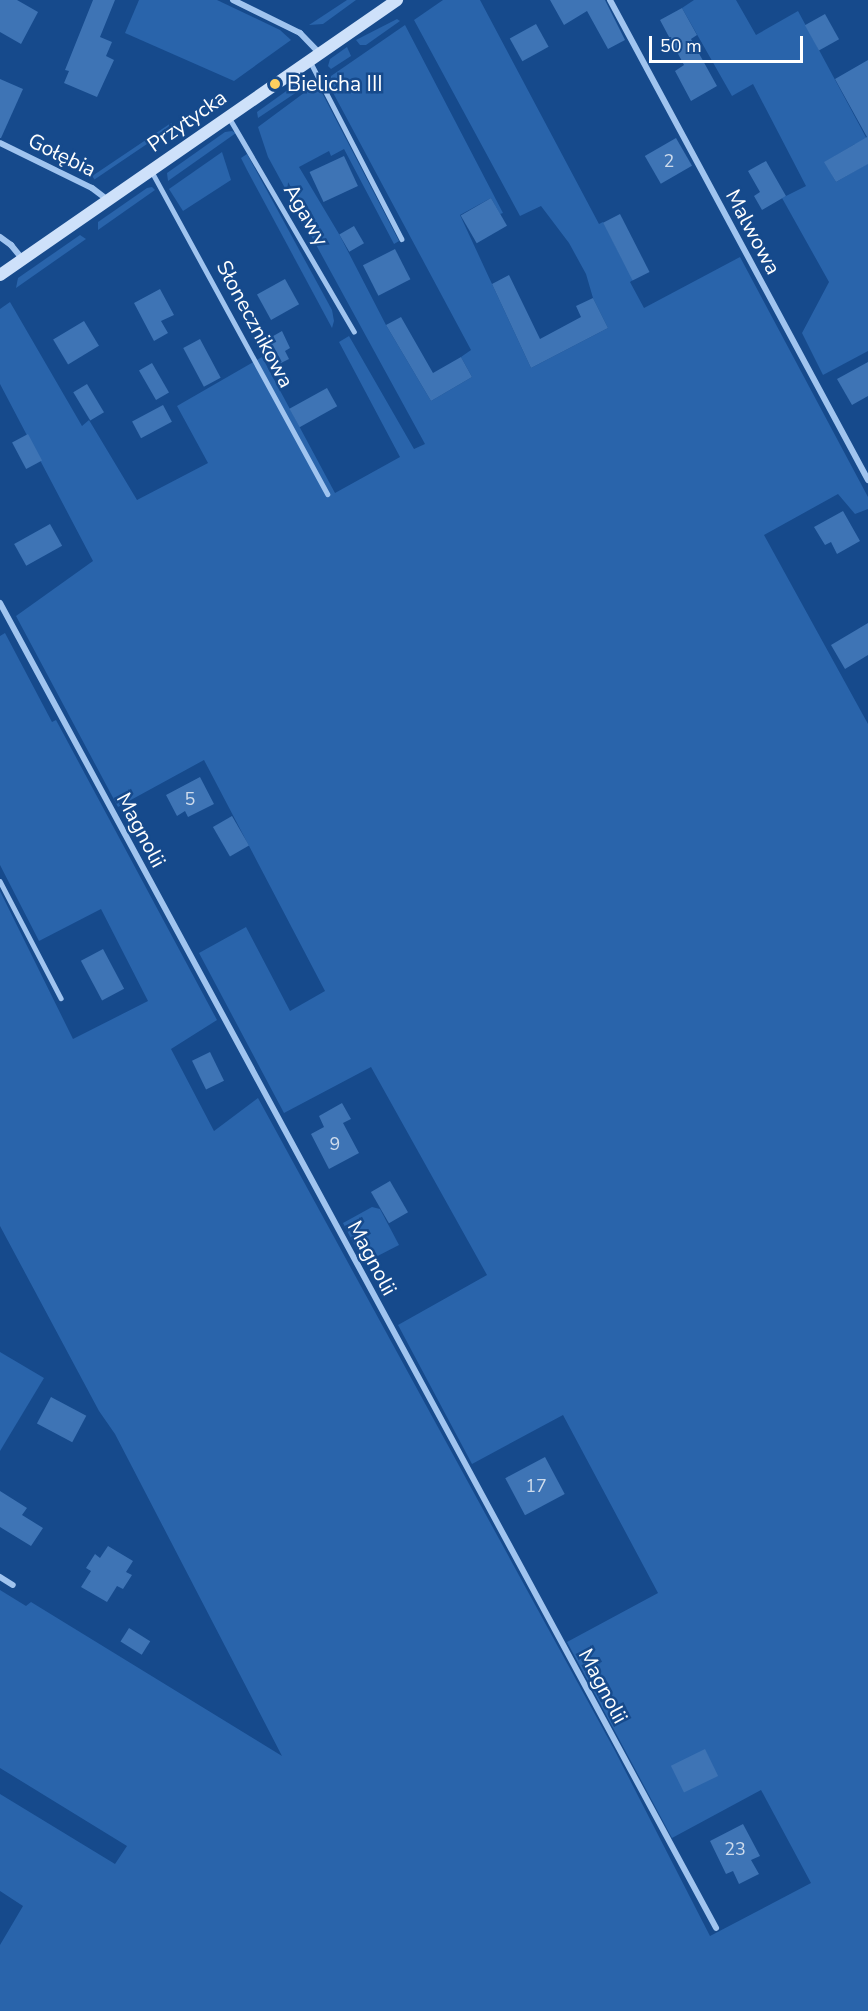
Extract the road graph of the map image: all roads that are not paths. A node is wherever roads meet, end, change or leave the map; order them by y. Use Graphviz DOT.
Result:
graph roads {
  1 [pos="233,0"];
  2 [pos="397,0"];
  3 [pos="610,0"];
  4 [pos="314,57"];
  5 [pos="229,116"];
  6 [pos="0,143"];
  7 [pos="151,170"];
  8 [pos="108,200"];
  9 [pos="0,237"];
  10 [pos="402,239"];
  11 [pos="23,260"];
  12 [pos="0,275"];
  13 [pos="354,331"];
  14 [pos="868,480"];
  15 [pos="328,494"];
  16 [pos="0,603"];
  17 [pos="0,881"];
  18 [pos="61,998"];
  19 [pos="0,1577"];
  20 [pos="13,1585"];
  21 [pos="716,1928"];
  1 -- 4 [label="street"];
  2 -- 4 [label="main road, Przytycka"];
  3 -- 14 [label="street, Malwowa"];
  4 -- 5 [label="main road, Przytycka"];
  4 -- 10 [label="lane"];
  5 -- 7 [label="main road, Przytycka"];
  5 -- 13 [label="lane, Agawy"];
  6 -- 8 [label="street, Gołębia"];
  7 -- 8 [label="main road, Przytycka"];
  7 -- 15 [label="lane, Słonecznikowa"];
  8 -- 11 [label="main road, Przytycka"];
  9 -- 11 [label="street"];
  11 -- 12 [label="main road, Przytycka"];
  16 -- 21 [label="street, Magnolii"];
  17 -- 18 [label="lane"];
  19 -- 20 [label="street"];
}
